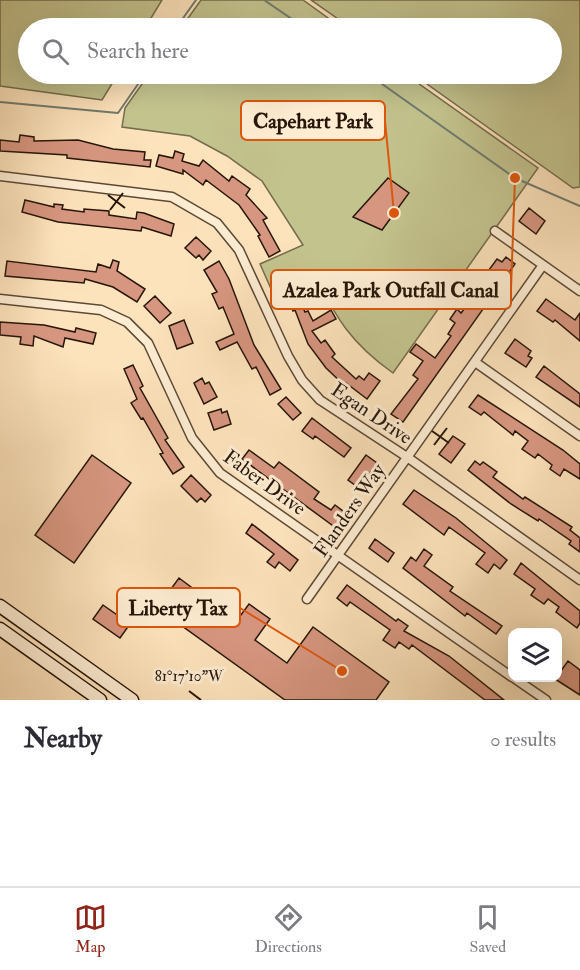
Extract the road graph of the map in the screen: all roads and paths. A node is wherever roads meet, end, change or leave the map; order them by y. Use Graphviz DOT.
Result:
graph roads {
  1 [pos="0,176"];
  2 [pos="495,231"];
  3 [pos="543,265"];
  4 [pos="580,291"];
  5 [pos="0,299"];
  6 [pos="474,362"];
  7 [pos="580,436"];
  8 [pos="407,457"];
  9 [pos="338,555"];
  10 [pos="580,580"];
  11 [pos="307,598"];
  12 [pos="0,606"];
  13 [pos="0,629"];
  14 [pos="60,672"];
  15 [pos="508,674"];
  16 [pos="520,682"];
  17 [pos="117,689"];
  18 [pos="100,700"];
  19 [pos="132,700"];
  20 [pos="546,700"];
  1 -- 8 [label="street, Egan Drive"];
  2 -- 3 [label="street"];
  3 -- 4 [label="street"];
  3 -- 6 [label="street, Flanders Way"];
  5 -- 9 [label="street, Faber Drive"];
  6 -- 7 [label="street"];
  6 -- 8 [label="street, Flanders Way"];
  8 -- 9 [label="street, Flanders Way"];
  8 -- 10 [label="street, Egan Drive"];
  9 -- 11 [label="street, Flanders Way"];
  9 -- 15 [label="street, Faber Drive"];
  12 -- 17 [label="main road"];
  13 -- 14 [label="main road"];
  14 -- 17 [label="main road"];
  14 -- 18 [label="main road"];
  16 -- 20 [label="street, Faber Drive"];
  17 -- 19 [label="main road"];
}
